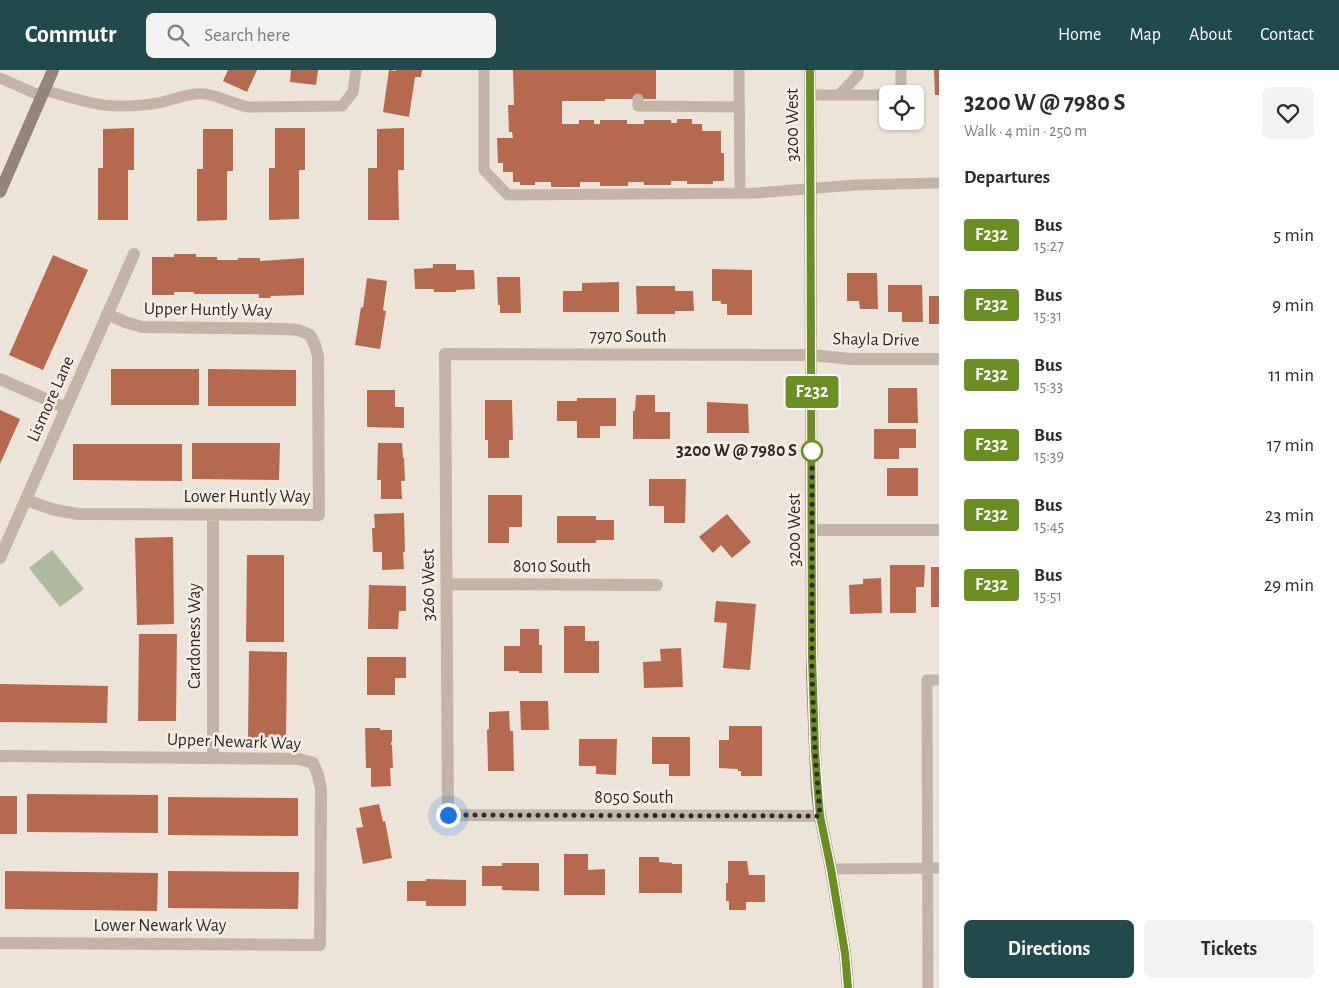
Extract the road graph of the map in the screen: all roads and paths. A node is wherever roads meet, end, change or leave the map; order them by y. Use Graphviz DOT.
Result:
graph roads {
  1 [pos="53,70"];
  2 [pos="356,70"];
  3 [pos="484,70"];
  4 [pos="740,70"];
  5 [pos="810,70"];
  6 [pos="858,70"];
  7 [pos="901,70"];
  8 [pos="0,78"];
  9 [pos="901,85"];
  10 [pos="42,93"];
  11 [pos="810,95"];
  12 [pos="839,95"];
  13 [pos="879,95"];
  14 [pos="638,99"];
  15 [pos="739,107"];
  16 [pos="939,182"];
  17 [pos="811,188"];
  18 [pos="0,192"];
  19 [pos="740,193"];
  20 [pos="134,254"];
  21 [pos="107,314"];
  22 [pos="310,335"];
  23 [pos="445,354"];
  24 [pos="812,355"];
  25 [pos="939,358"];
  26 [pos="0,380"];
  27 [pos="66,408"];
  28 [pos="26,500"];
  29 [pos="213,515"];
  30 [pos="812,530"];
  31 [pos="939,530"];
  32 [pos="0,558"];
  33 [pos="447,584"];
  34 [pos="657,585"];
  35 [pos="939,680"];
  36 [pos="0,756"];
  37 [pos="213,758"];
  38 [pos="448,815"];
  39 [pos="820,816"];
  40 [pos="926,868"];
  41 [pos="939,868"];
  42 [pos="831,869"];
  43 [pos="0,943"];
  44 [pos="320,945"];
  45 [pos="848,988"];
  46 [pos="928,988"];
  1 -- 10 [label="street"];
  2 -- 10 [label="lane"];
  3 -- 19 [label="lane"];
  4 -- 15 [label="lane"];
  5 -- 11 [label="street, 3200 West"];
  6 -- 12 [label="lane"];
  7 -- 9 [label="lane"];
  8 -- 10 [label="lane"];
  10 -- 18 [label="street"];
  11 -- 12 [label="lane"];
  11 -- 17 [label="street, 3200 West"];
  12 -- 13 [label="lane"];
  14 -- 15 [label="lane"];
  15 -- 19 [label="lane"];
  16 -- 17 [label="lane"];
  17 -- 19 [label="lane"];
  17 -- 24 [label="street, 3200 West"];
  20 -- 21 [label="street, Lismore Lane"];
  21 -- 22 [label="street, Upper Huntly Way"];
  21 -- 27 [label="street, Lismore Lane"];
  22 -- 29 [label="street, Lower Huntly Way"];
  23 -- 24 [label="street, 7970 South"];
  23 -- 33 [label="street, 3260 West"];
  24 -- 25 [label="street, Shayla Drive"];
  24 -- 30 [label="street, 3200 West"];
  26 -- 27 [label="street"];
  27 -- 28 [label="street, Lismore Lane"];
  28 -- 29 [label="street, Lower Huntly Way"];
  28 -- 32 [label="street, Lismore Lane"];
  29 -- 37 [label="street, Cardoness Way"];
  30 -- 31 [label="street"];
  30 -- 39 [label="street, 3200 West"];
  33 -- 34 [label="street, 8010 South"];
  33 -- 38 [label="street, 3260 West"];
  35 -- 40 [label="lane"];
  36 -- 37 [label="street, Upper Newark Way"];
  37 -- 44 [label="street, Upper Newark Way"];
  38 -- 39 [label="street, 8050 South"];
  39 -- 42 [label="street, 3200 West"];
  40 -- 41 [label="lane"];
  40 -- 42 [label="lane"];
  40 -- 46 [label="lane"];
  42 -- 45 [label="street, 3200 West"];
  43 -- 44 [label="street, Lower Newark Way"];
}
